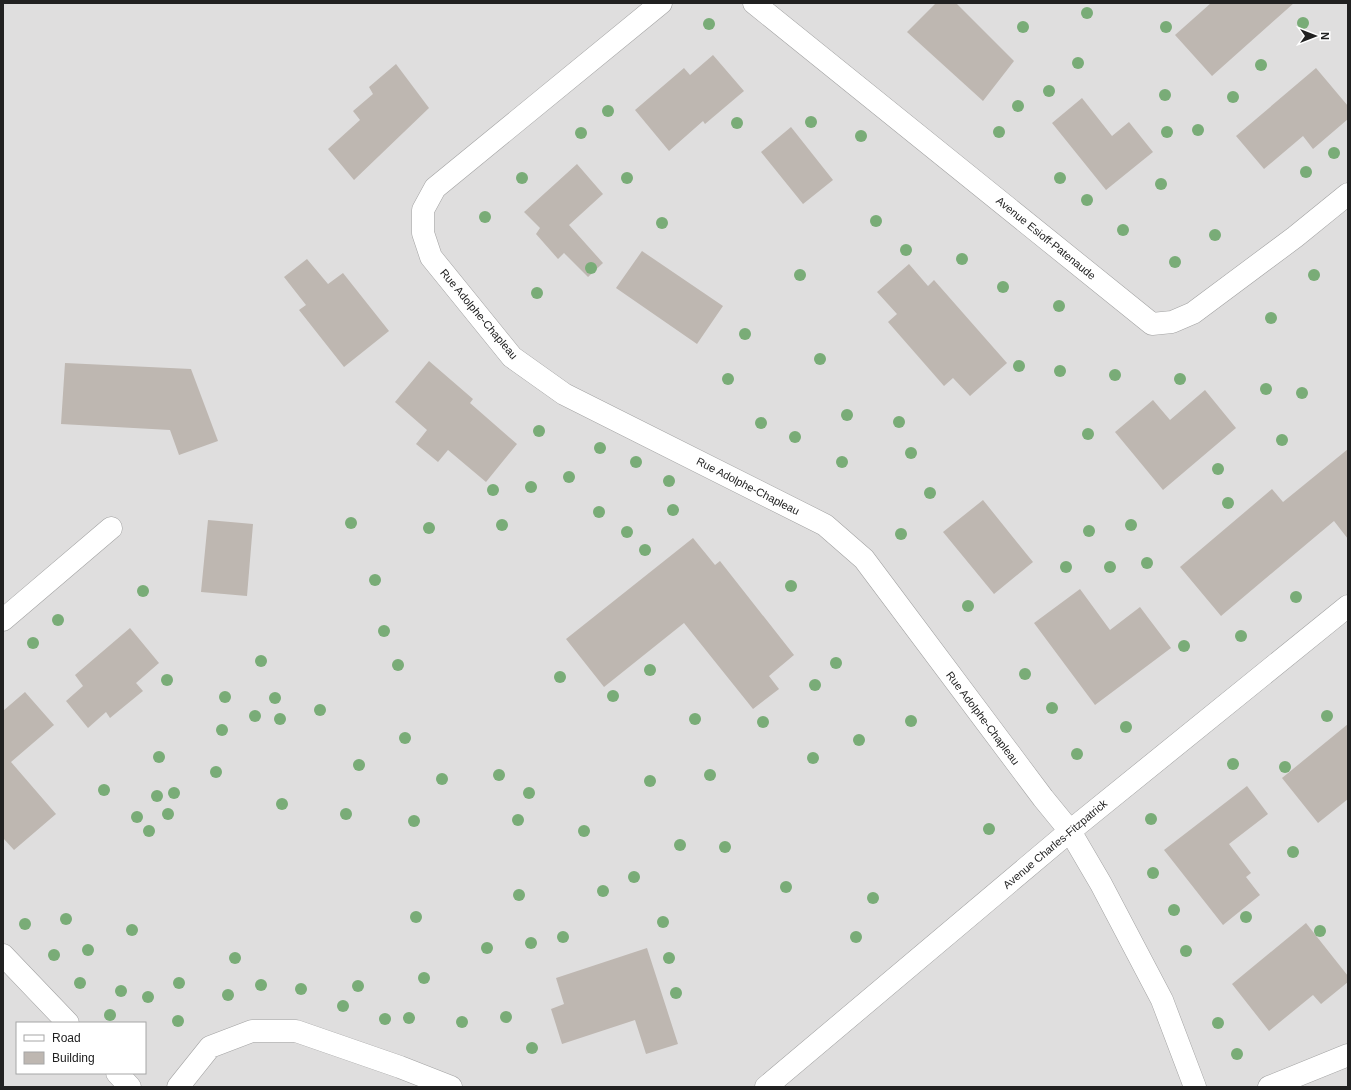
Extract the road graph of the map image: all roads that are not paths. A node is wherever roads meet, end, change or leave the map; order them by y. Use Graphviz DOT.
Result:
graph roads {
  1 [pos="662,3"];
  2 [pos="754,3"];
  3 [pos="1348,194"];
  4 [pos="111,528"];
  5 [pos="1348,606"];
  6 [pos="3,620"];
  7 [pos="1070,831"];
  8 [pos="3,955"];
  9 [pos="67,1022"];
  10 [pos="1348,1055"];
  11 [pos="118,1074"];
  12 [pos="130,1087"];
  13 [pos="178,1087"];
  14 [pos="451,1087"];
  15 [pos="766,1087"];
  16 [pos="1195,1087"];
  17 [pos="1269,1087"];
  1 -- 7 [label="street, Rue Adolphe-Chapleau"];
  2 -- 3 [label="street, Avenue Esioff-Patenaude"];
  4 -- 6 [label="street"];
  5 -- 7 [label="street, Avenue Charles-Fitzpatrick"];
  7 -- 15 [label="street, Avenue Charles-Fitzpatrick"];
  7 -- 16 [label="street, Rue Adolphe-Chapleau"];
  8 -- 9 [label="street"];
  10 -- 17 [label="street"];
  11 -- 12 [label="street"];
  13 -- 14 [label="street"];
}
